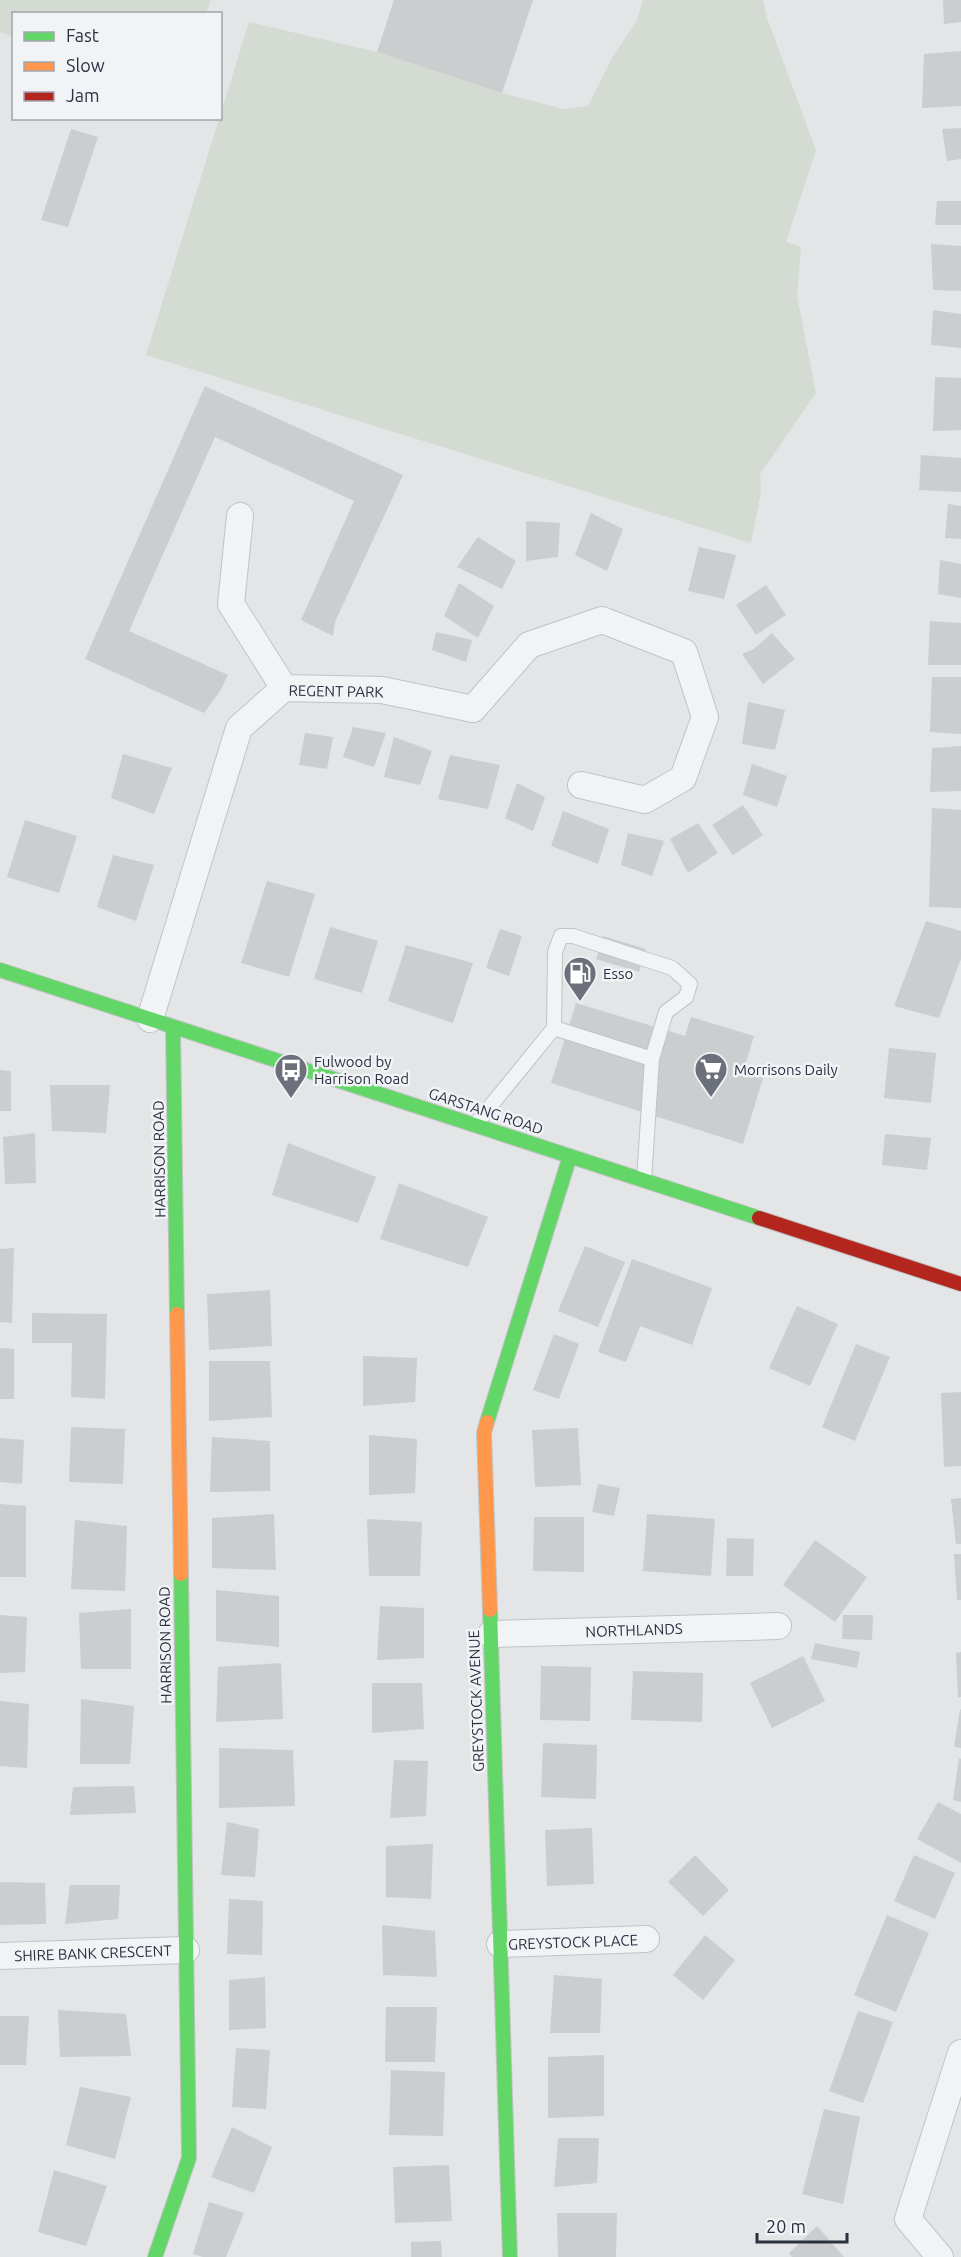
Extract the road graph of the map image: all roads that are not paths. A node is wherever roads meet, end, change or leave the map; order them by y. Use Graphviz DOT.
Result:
graph roads {
  1 [pos="240,516"];
  2 [pos="284,688"];
  3 [pos="581,785"];
  4 [pos="0,970"];
  5 [pos="162,1023"];
  6 [pos="554,1028"];
  7 [pos="652,1059"];
  8 [pos="475,1125"];
  9 [pos="570,1156"];
  10 [pos="644,1181"];
  11 [pos="961,1284"];
  12 [pos="778,1626"];
  13 [pos="491,1634"];
  14 [pos="646,1940"];
  15 [pos="500,1944"];
  16 [pos="186,1950"];
  17 [pos="0,1956"];
  18 [pos="961,2053"];
  19 [pos="155,2257"];
  20 [pos="510,2257"];
  21 [pos="940,2257"];
  1 -- 2 [label="street"];
  2 -- 3 [label="street, REGENT PARK"];
  2 -- 5 [label="street, REGENT PARK"];
  4 -- 5 [label="main road, GARSTANG ROAD"];
  5 -- 8 [label="main road, GARSTANG ROAD"];
  5 -- 16 [label="main road, HARRISON ROAD"];
  6 -- 7 [label="lane"];
  6 -- 7 [label="lane"];
  6 -- 8 [label="lane"];
  7 -- 10 [label="lane"];
  8 -- 9 [label="main road, GARSTANG ROAD"];
  9 -- 10 [label="main road, GARSTANG ROAD"];
  9 -- 13 [label="main road, GREYSTOCK AVENUE"];
  10 -- 11 [label="main road, GARSTANG ROAD"];
  12 -- 13 [label="street, NORTHLANDS"];
  13 -- 15 [label="main road, GREYSTOCK AVENUE"];
  14 -- 15 [label="street, GREYSTOCK PLACE"];
  15 -- 20 [label="main road, GREYSTOCK AVENUE"];
  16 -- 17 [label="street, SHIRE BANK CRESCENT"];
  16 -- 19 [label="main road, HARRISON ROAD"];
  18 -- 21 [label="street"];
}
